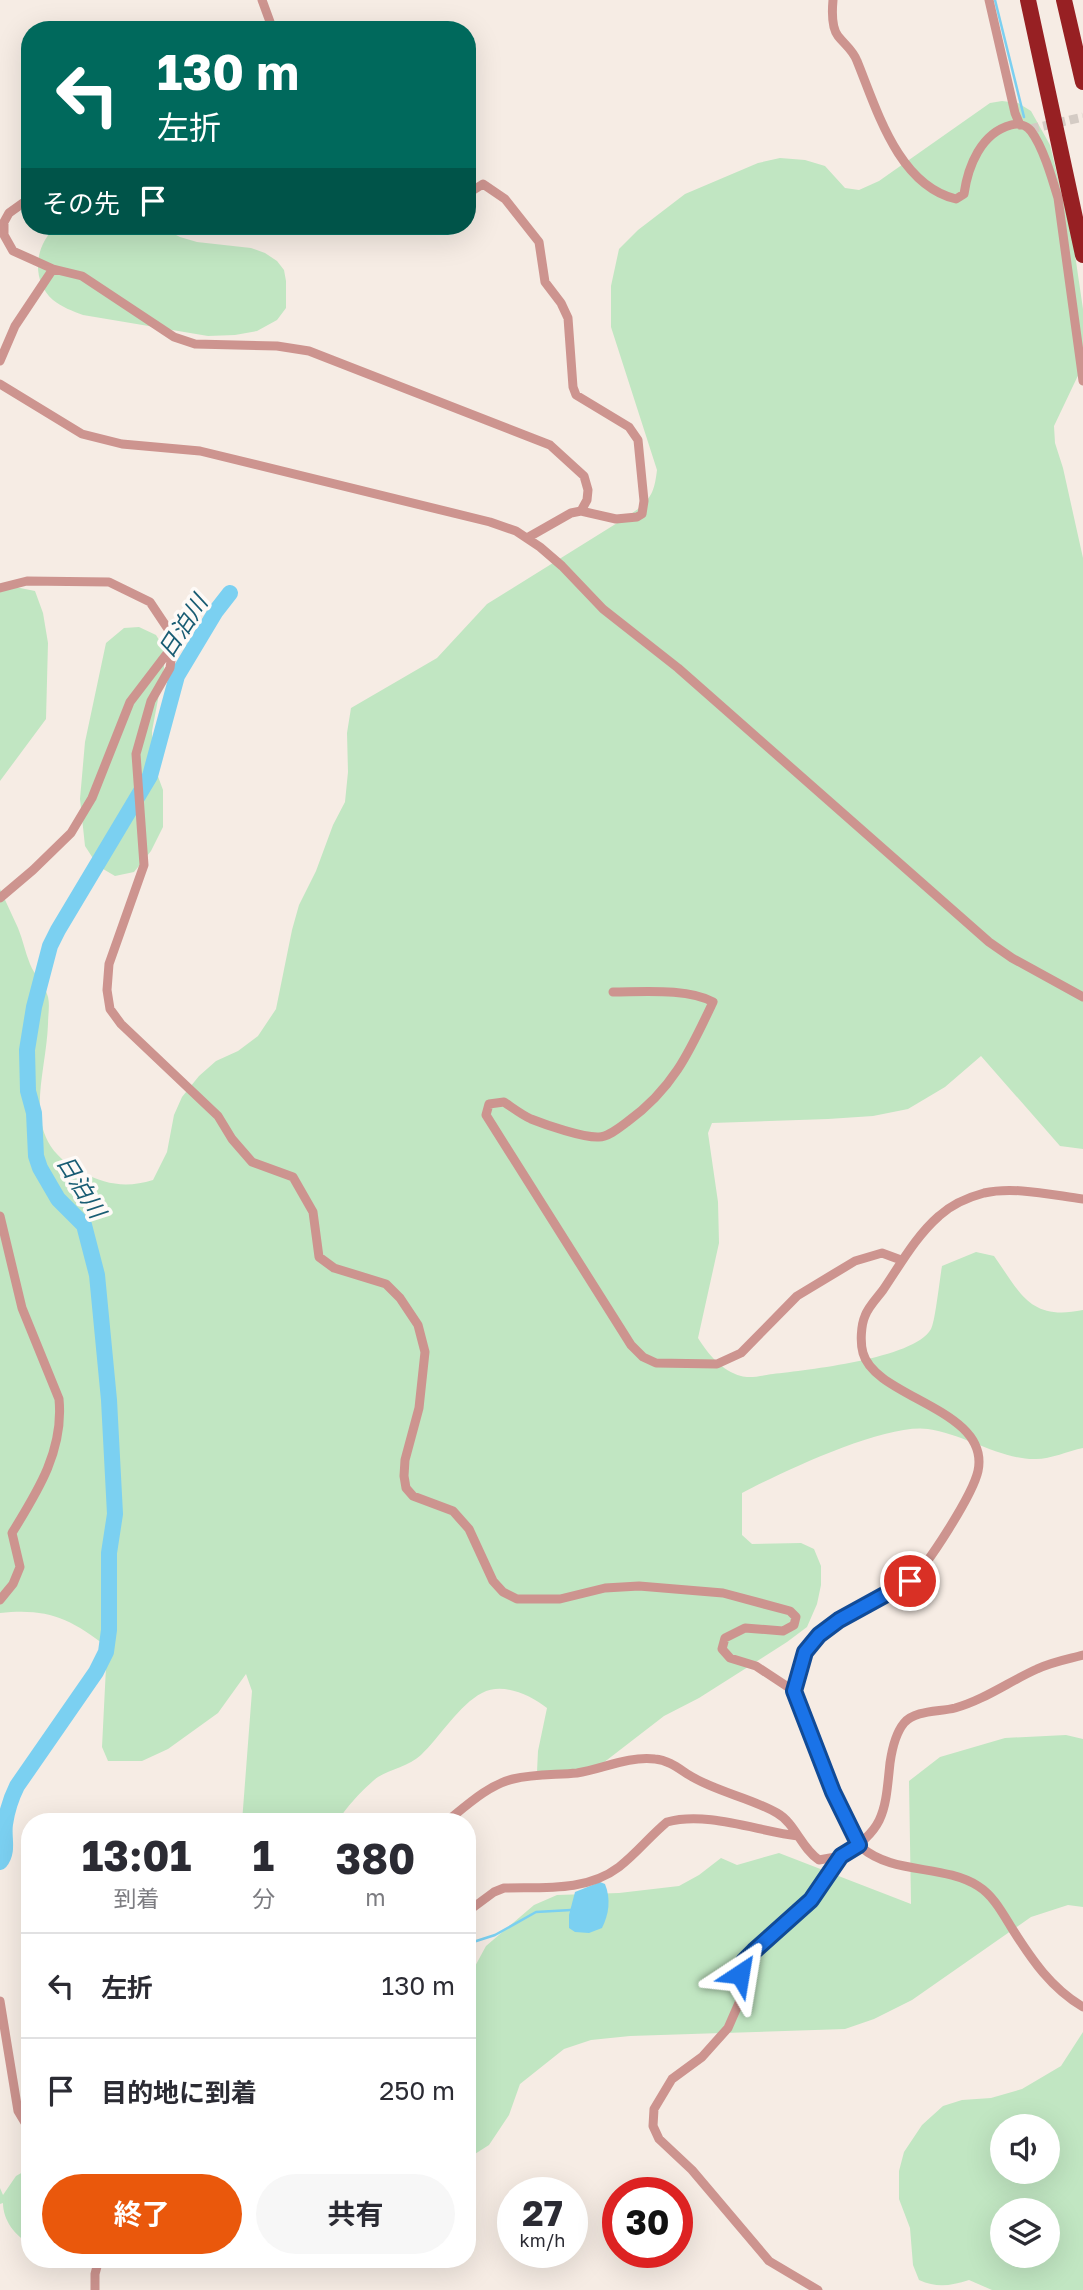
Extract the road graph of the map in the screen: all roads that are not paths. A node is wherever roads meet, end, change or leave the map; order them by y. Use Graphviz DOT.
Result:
graph roads {
  1 [pos="262,0"];
  2 [pos="833,0"];
  3 [pos="989,0"];
  4 [pos="1028,0"];
  5 [pos="1064,0"];
  6 [pos="270,21"];
  7 [pos="1083,82"];
  8 [pos="1020,125"];
  9 [pos="476,188"];
  10 [pos="21,204"];
  11 [pos="1083,255"];
  12 [pos="53,269"];
  13 [pos="0,360"];
  14 [pos="1083,380"];
  15 [pos="0,384"];
  16 [pos="580,511"];
  17 [pos="527,538"];
  18 [pos="0,588"];
  19 [pos="173,646"];
  20 [pos="0,898"];
  21 [pos="613,992"];
  22 [pos="1083,998"];
  23 [pos="1083,1199"];
  24 [pos="0,1216"];
  25 [pos="901,1260"];
  26 [pos="0,1600"];
  27 [pos="1083,1655"];
  28 [pos="794,1691"];
  29 [pos="458,1813"];
  30 [pos="798,1836"];
  31 [pos="859,1845"];
  32 [pos="841,1856"];
  33 [pos="476,1905"];
  34 [pos="0,2001"];
  35 [pos="1083,2007"];
  36 [pos="21,2116"];
  37 [pos="97,2268"];
  38 [pos="96,2290"];
  39 [pos="818,2290"];
  1 -- 6 [label="street"];
  2 -- 8 [label="street"];
  3 -- 8 [label="street"];
  4 -- 11 [label="highway"];
  5 -- 7 [label="highway"];
  8 -- 14 [label="street"];
  9 -- 16 [label="street"];
  10 -- 12 [label="street"];
  12 -- 13 [label="street"];
  12 -- 16 [label="street"];
  15 -- 17 [label="street"];
  16 -- 17 [label="street"];
  17 -- 22 [label="street"];
  18 -- 19 [label="street"];
  19 -- 20 [label="street"];
  19 -- 28 [label="street"];
  21 -- 25 [label="street"];
  23 -- 25 [label="street"];
  24 -- 26 [label="street"];
  25 -- 28 [label="street"];
  27 -- 31 [label="street"];
  28 -- 31 [label="street"];
  29 -- 30 [label="street"];
  30 -- 32 [label="street"];
  30 -- 33 [label="street"];
  31 -- 32 [label="street"];
  31 -- 35 [label="street"];
  32 -- 39 [label="street"];
  34 -- 36 [label="street"];
  37 -- 38 [label="street"];
}
